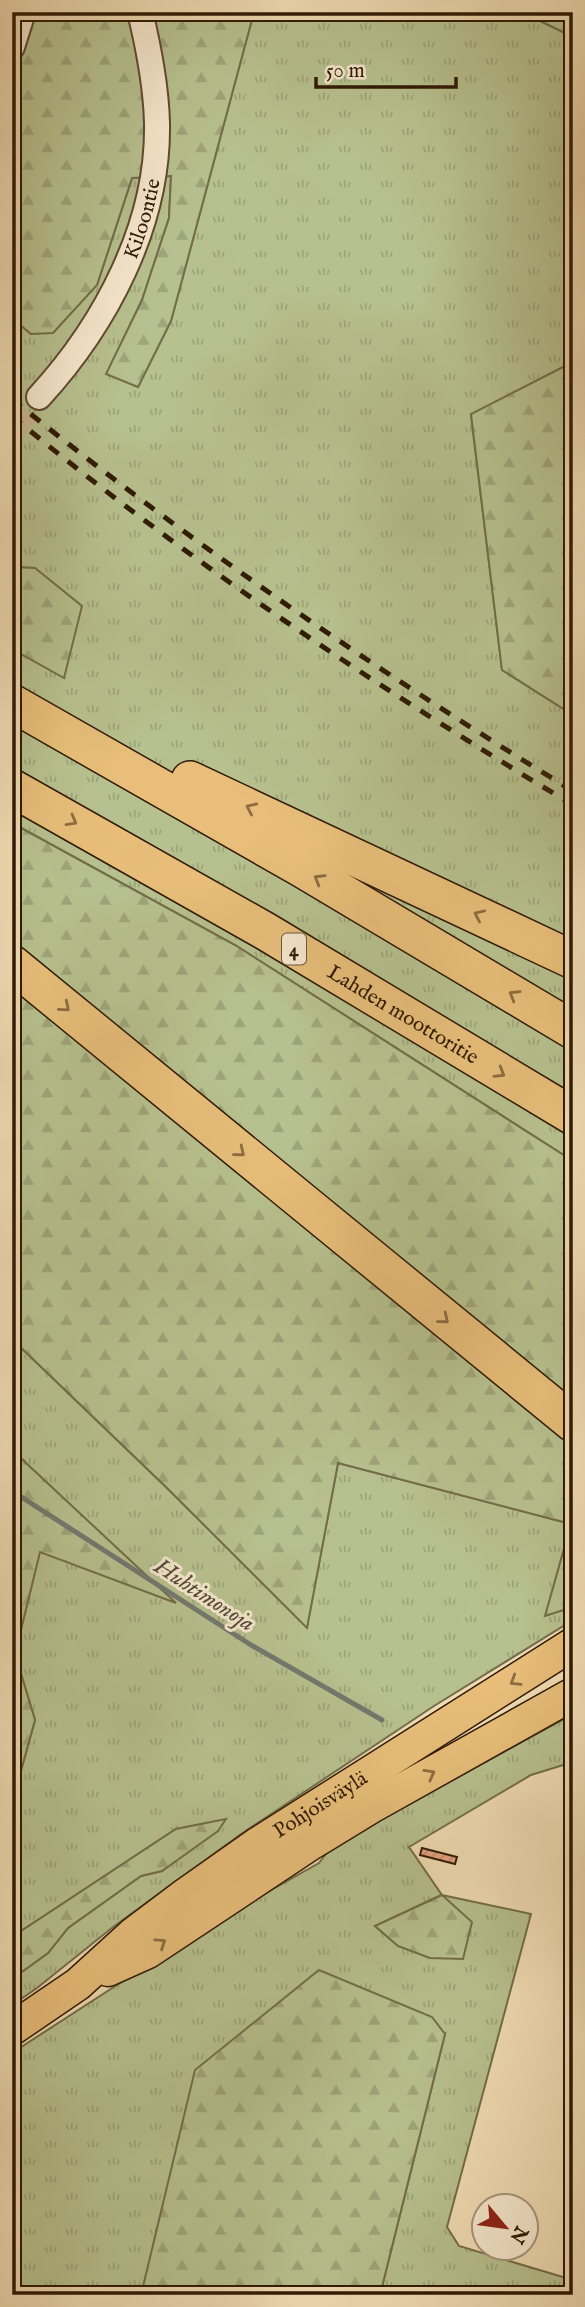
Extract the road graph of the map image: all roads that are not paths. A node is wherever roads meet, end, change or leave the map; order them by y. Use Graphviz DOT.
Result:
graph roads {
  1 [pos="23,12"];
  2 [pos="140,12"];
  3 [pos="12,47"];
  4 [pos="39,397"];
  5 [pos="12,695"];
  6 [pos="12,703"];
  7 [pos="12,788"];
  8 [pos="573,960"];
  9 [pos="12,964"];
  10 [pos="573,1030"];
  11 [pos="573,1116"];
  12 [pos="573,1423"];
  13 [pos="573,1644"];
  14 [pos="573,1694"];
  15 [pos="78,1984"];
  16 [pos="12,2029"];
  1 -- 3 [label="street"];
  2 -- 4 [label="street, Kiloontie"];
  8 -- 5 [label="highway, one-way"];
  10 -- 6 [label="highway, one-way"];
  7 -- 11 [label="highway, Lahden moottoritie / 4, one-way"];
  9 -- 12 [label="highway, one-way"];
  13 -- 15 [label="main road, Pohjoisväylä, one-way"];
  15 -- 14 [label="main road, Pohjoisväylä, one-way"];
  15 -- 16 [label="main road, Pohjoisväylä"];
}
